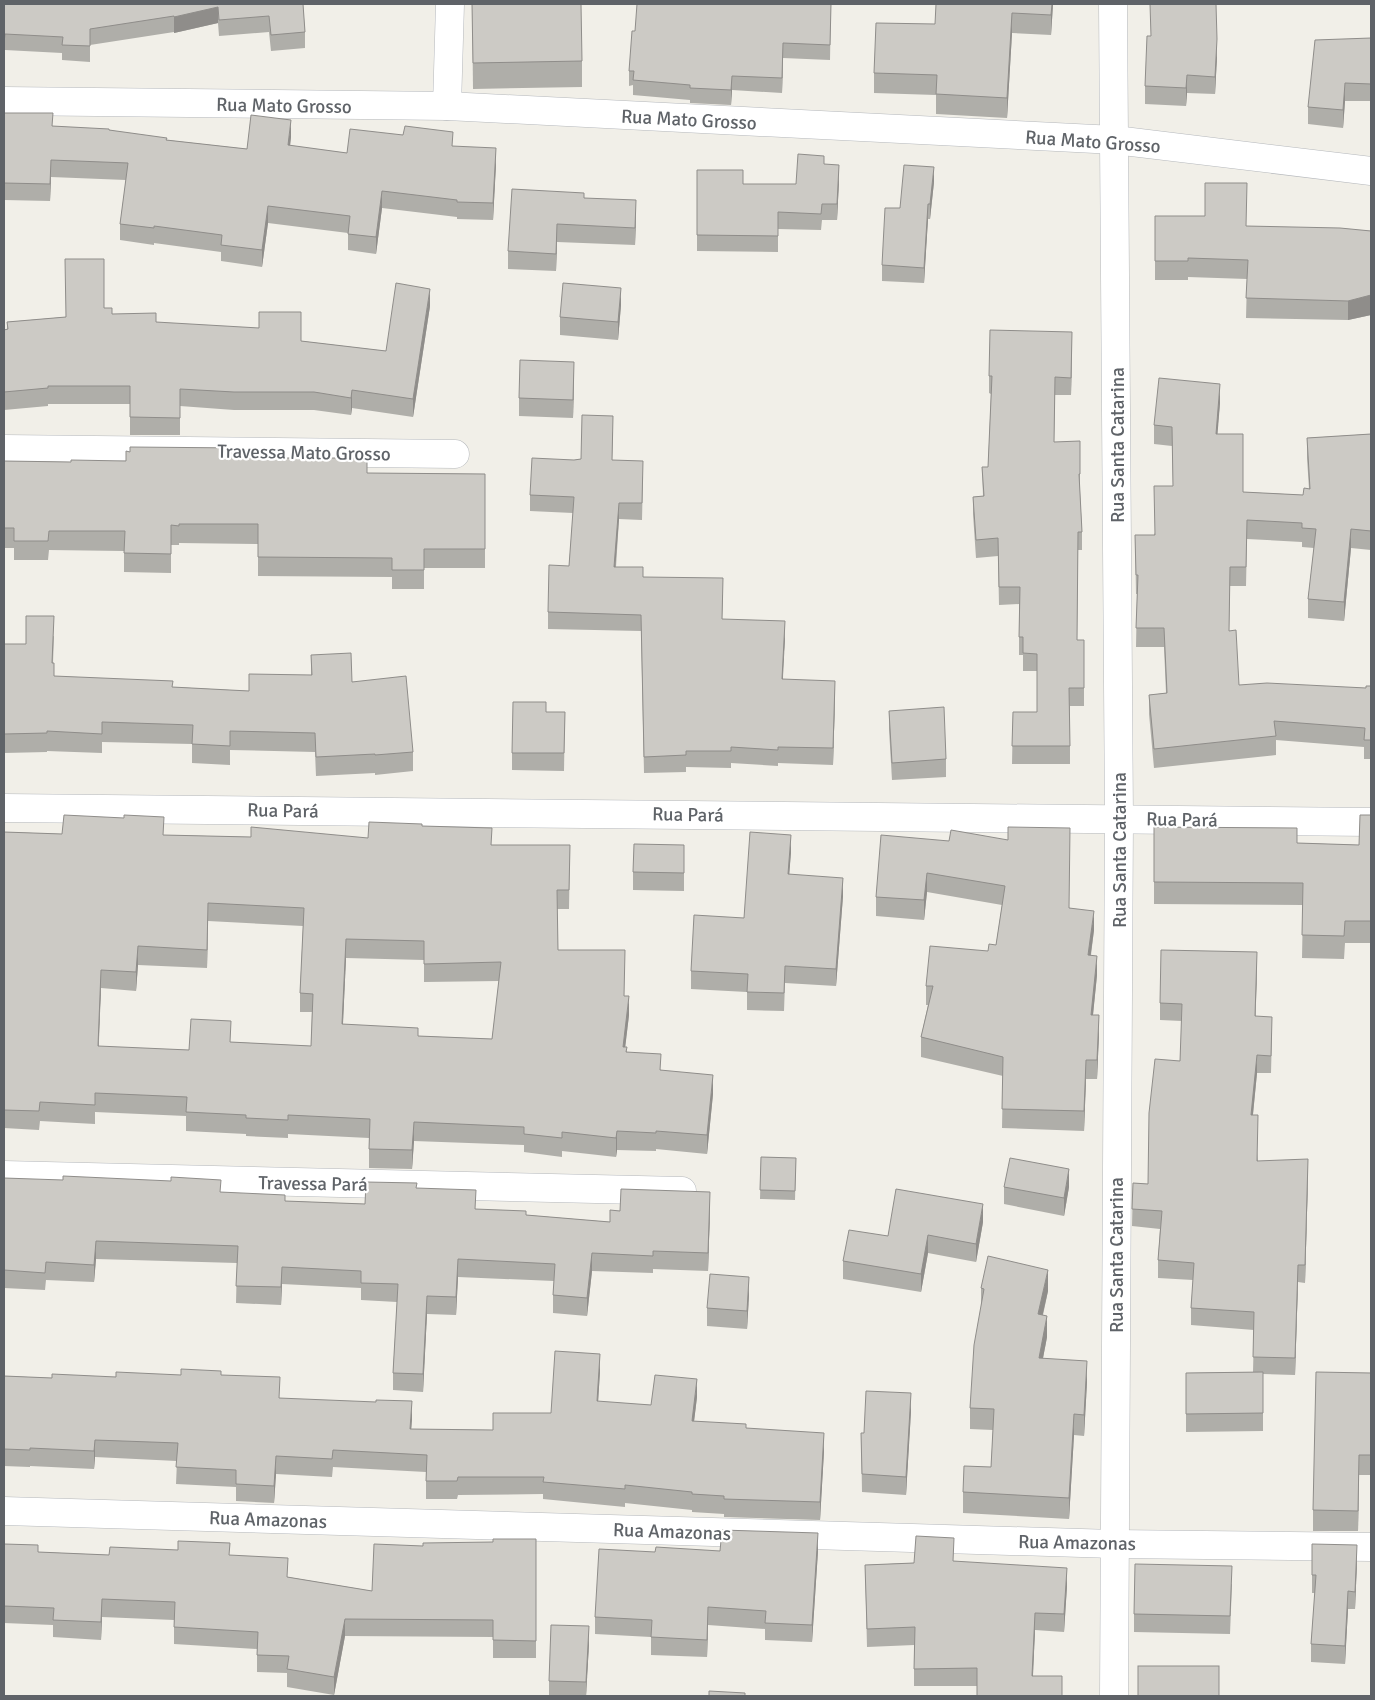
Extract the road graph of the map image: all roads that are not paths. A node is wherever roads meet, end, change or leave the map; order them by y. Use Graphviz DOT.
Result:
graph roads {
  1 [pos="450,4"];
  2 [pos="1113,4"];
  3 [pos="4,101"];
  4 [pos="447,106"];
  5 [pos="1115,140"];
  6 [pos="1371,171"];
  7 [pos="4,449"];
  8 [pos="455,454"];
  9 [pos="4,808"];
  10 [pos="1119,819"];
  11 [pos="1371,822"];
  12 [pos="4,1176"];
  13 [pos="682,1191"];
  14 [pos="4,1511"];
  15 [pos="1114,1544"];
  16 [pos="1371,1547"];
  17 [pos="1114,1696"];
  1 -- 4 [label="street"];
  2 -- 5 [label="street, Rua Santa Catarina"];
  3 -- 4 [label="street, Rua Mato Grosso"];
  4 -- 5 [label="street, Rua Mato Grosso"];
  5 -- 6 [label="street, Rua Mato Grosso"];
  5 -- 10 [label="street, Rua Santa Catarina"];
  7 -- 8 [label="street, Travessa Mato Grosso"];
  9 -- 10 [label="street, Rua Pará"];
  10 -- 11 [label="street, Rua Pará"];
  10 -- 15 [label="street, Rua Santa Catarina"];
  12 -- 13 [label="street, Travessa Pará"];
  14 -- 15 [label="street, Rua Amazonas"];
  15 -- 16 [label="street, Rua Amazonas"];
  15 -- 17 [label="street, Rua Santa Catarina"];
}
